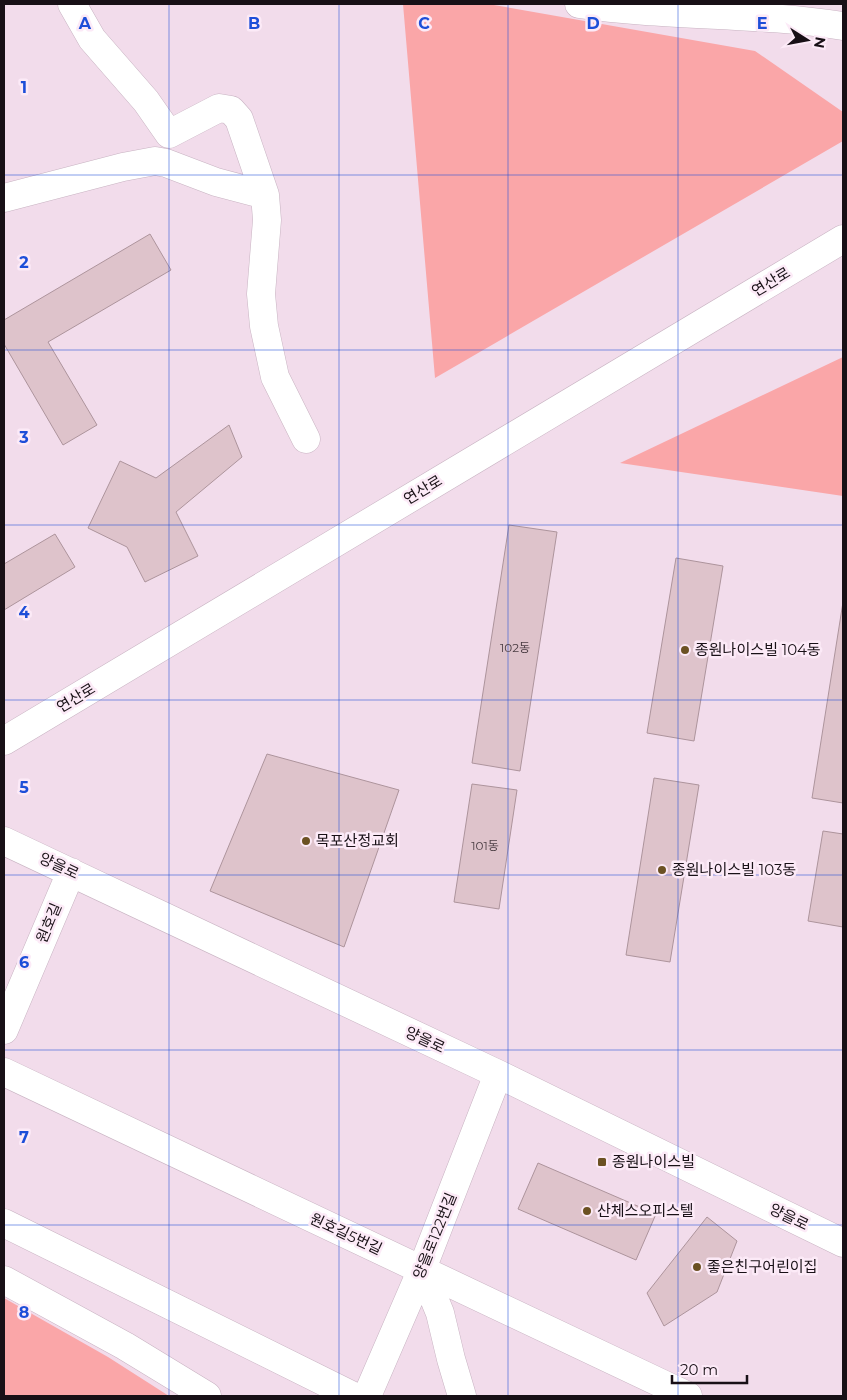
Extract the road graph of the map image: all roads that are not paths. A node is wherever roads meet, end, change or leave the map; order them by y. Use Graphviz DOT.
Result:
graph roads {
  1 [pos="72,4"];
  2 [pos="579,4"];
  3 [pos="843,26"];
  4 [pos="265,195"];
  5 [pos="4,198"];
  6 [pos="843,239"];
  7 [pos="306,439"];
  8 [pos="4,741"];
  9 [pos="4,841"];
  10 [pos="71,872"];
  11 [pos="4,1030"];
  12 [pos="4,1072"];
  13 [pos="498,1074"];
  14 [pos="4,1223"];
  15 [pos="843,1243"];
  16 [pos="422,1270"];
  17 [pos="4,1280"];
  18 [pos="207,1396"];
  19 [pos="353,1396"];
  20 [pos="367,1396"];
  21 [pos="462,1396"];
  22 [pos="688,1396"];
  1 -- 4 [label="street"];
  2 -- 3 [label="street"];
  4 -- 5 [label="street"];
  4 -- 7 [label="street"];
  6 -- 8 [label="street, 연산로"];
  9 -- 10 [label="street, 양을로"];
  10 -- 11 [label="street, 원호길"];
  10 -- 13 [label="street, 양을로"];
  12 -- 16 [label="street, 원호길5번길"];
  13 -- 15 [label="street, 양을로"];
  13 -- 16 [label="street, 양을로122번길"];
  14 -- 19 [label="street"];
  16 -- 20 [label="street, 양을로122번길"];
  16 -- 21 [label="street"];
  16 -- 22 [label="street, 원호길5번길"];
  17 -- 18 [label="street"];
}
